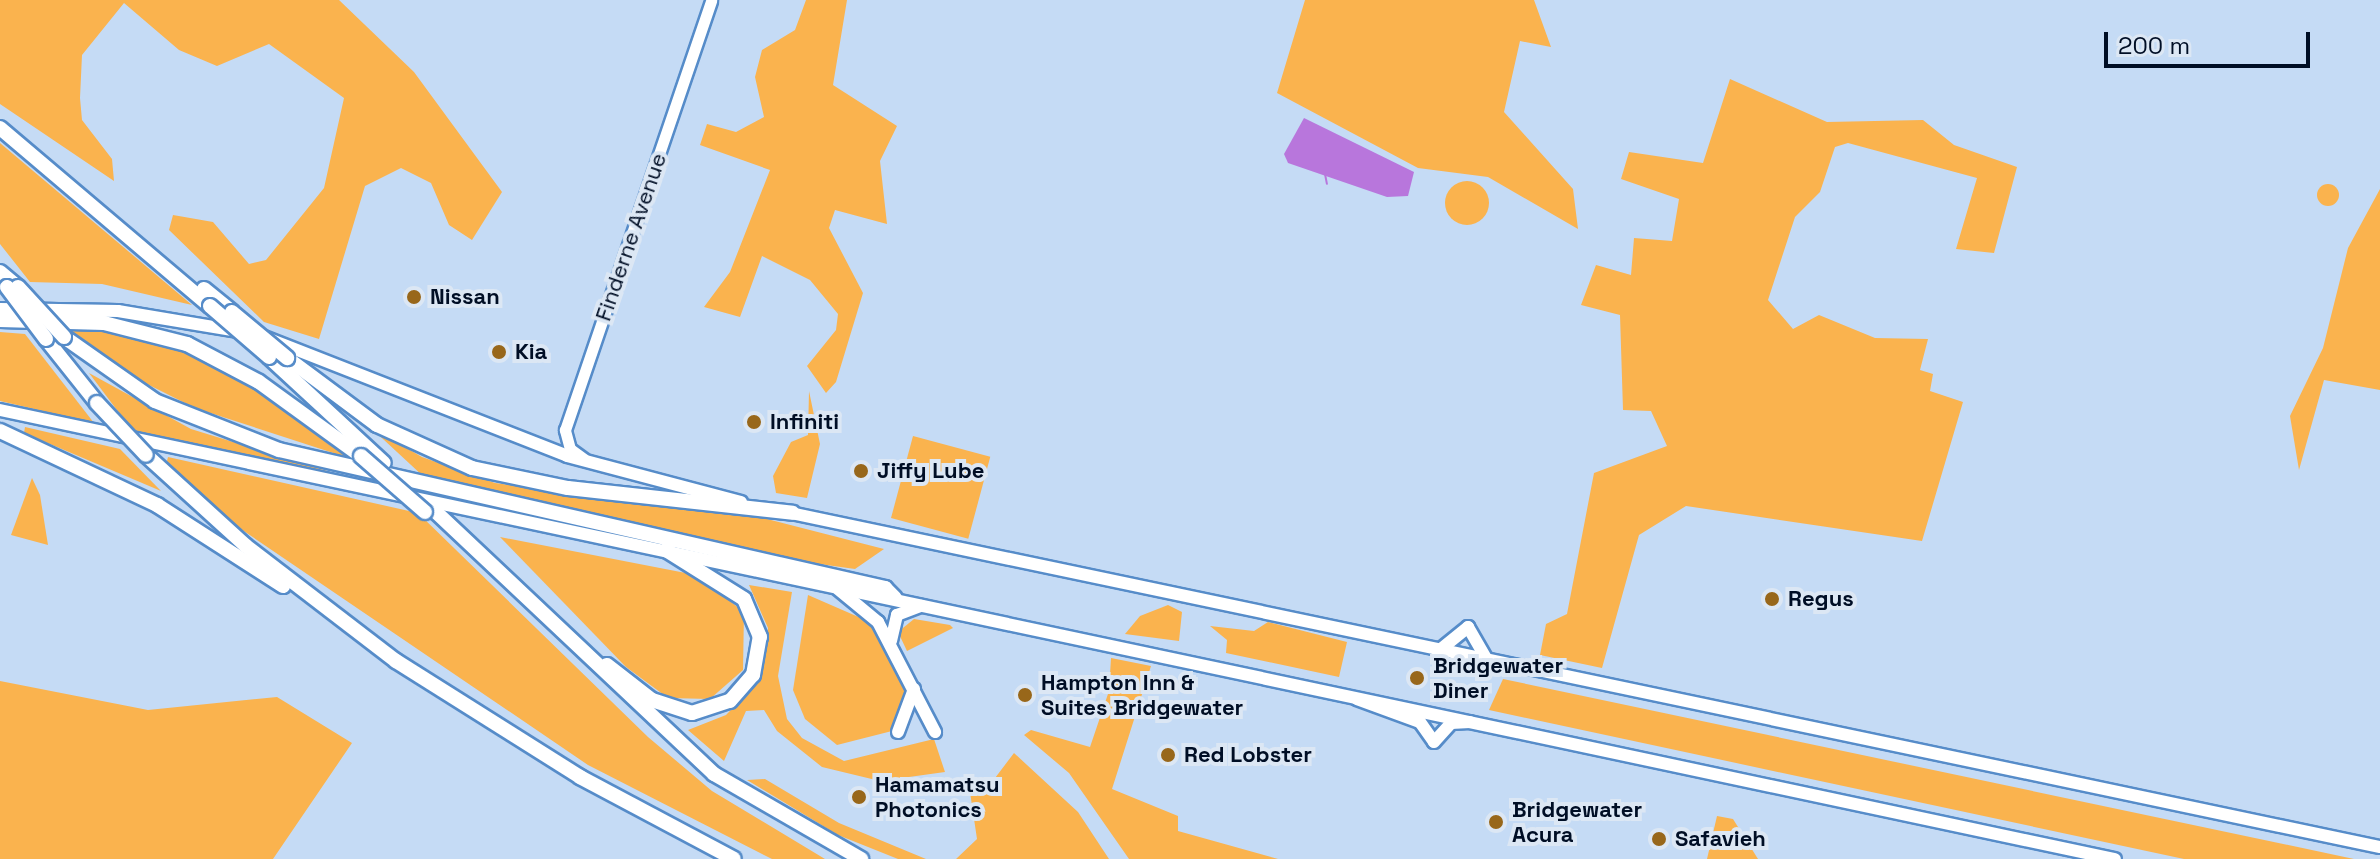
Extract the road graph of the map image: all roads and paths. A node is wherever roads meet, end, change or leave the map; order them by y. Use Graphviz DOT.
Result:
graph roads {
  1 [pos="711,0"];
  2 [pos="0,128"];
  3 [pos="0,272"];
  4 [pos="175,276"];
  5 [pos="8,284"];
  6 [pos="2,310"];
  7 [pos="0,410"];
  8 [pos="565,430"];
  9 [pos="0,431"];
  10 [pos="537,444"];
  11 [pos="591,463"];
  12 [pos="430,512"];
  13 [pos="793,513"];
  14 [pos="666,550"];
  15 [pos="830,584"];
  16 [pos="895,598"];
  17 [pos="935,606"];
  18 [pos="350,628"];
  19 [pos="891,644"];
  20 [pos="1441,649"];
  21 [pos="585,655"];
  22 [pos="1486,658"];
  23 [pos="1323,686"];
  24 [pos="914,689"];
  25 [pos="1508,725"];
  26 [pos="898,732"];
  27 [pos="935,732"];
  28 [pos="2380,847"];
  29 [pos="734,859"];
  30 [pos="861,859"];
  31 [pos="2115,859"];
  1 -- 8 [label="main road, Finderne Avenue"];
  2 -- 4 [label="highway"];
  3 -- 5 [label="highway"];
  4 -- 12 [label="highway, bridge"];
  4 -- 13 [label="highway, bridge"];
  5 -- 16 [label="highway, bridge"];
  5 -- 18 [label="highway, bridge"];
  6 -- 10 [label="highway"];
  6 -- 12 [label="highway, bridge"];
  7 -- 14 [label="highway"];
  8 -- 10 [label="main road"];
  8 -- 11 [label="main road"];
  9 -- 18 [label="highway"];
  10 -- 11 [label="highway"];
  11 -- 13 [label="highway"];
  12 -- 21 [label="highway"];
  13 -- 20 [label="highway"];
  14 -- 15 [label="highway"];
  14 -- 21 [label="highway"];
  15 -- 16 [label="highway"];
  15 -- 19 [label="highway"];
  16 -- 17 [label="highway"];
  17 -- 19 [label="highway"];
  17 -- 23 [label="highway"];
  18 -- 29 [label="highway"];
  19 -- 24 [label="highway"];
  20 -- 22 [label="highway"];
  20 -- 22 [label="highway"];
  21 -- 30 [label="highway"];
  22 -- 28 [label="highway"];
  23 -- 25 [label="highway"];
  23 -- 25 [label="highway"];
  24 -- 26 [label="highway"];
  24 -- 27 [label="highway"];
  25 -- 31 [label="highway"];
}
